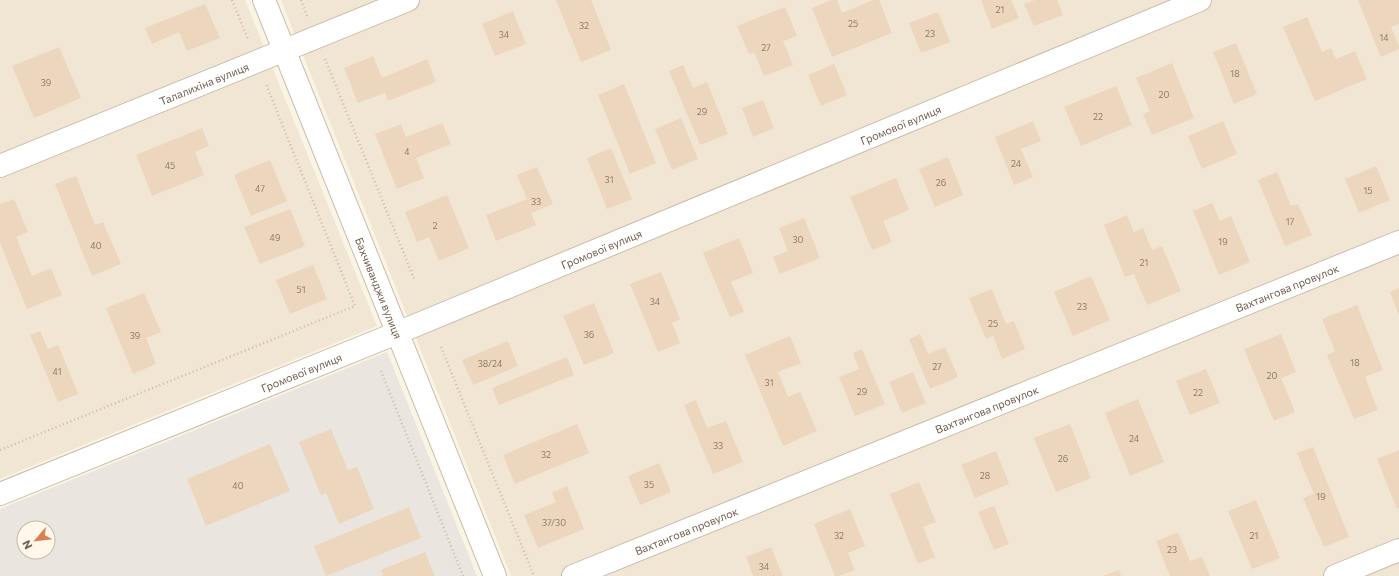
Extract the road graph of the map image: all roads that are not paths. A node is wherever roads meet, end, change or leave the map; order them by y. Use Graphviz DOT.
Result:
graph roads {
  1 [pos="264,0"];
  2 [pos="408,0"];
  3 [pos="1200,0"];
  4 [pos="284,50"];
  5 [pos="0,166"];
  6 [pos="1399,242"];
  7 [pos="397,333"];
  8 [pos="0,494"];
  9 [pos="1399,550"];
  10 [pos="494,576"];
  11 [pos="573,576"];
  12 [pos="1335,576"];
  1 -- 4 [label="street, Бахчиванджи вулиця"];
  2 -- 4 [label="street, Талалихіна вулиця"];
  3 -- 7 [label="street, Громової вулиця"];
  4 -- 5 [label="street, Талалихіна вулиця"];
  4 -- 7 [label="street, Бахчиванджи вулиця"];
  6 -- 11 [label="street, Вахтангова провулок"];
  7 -- 8 [label="street, Громової вулиця"];
  7 -- 10 [label="street, Бахчиванджи вулиця"];
  9 -- 12 [label="street"];
}
